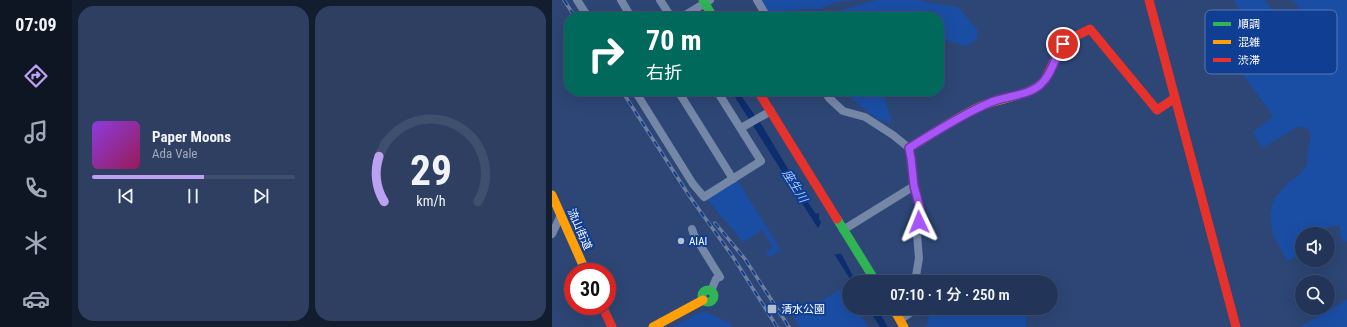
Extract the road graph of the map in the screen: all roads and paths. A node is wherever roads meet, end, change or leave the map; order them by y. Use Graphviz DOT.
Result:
graph roads {
  1 [pos="577,0"];
  2 [pos="621,0"];
  3 [pos="660,0"];
  4 [pos="757,0"];
  5 [pos="1149,0"];
  6 [pos="703,3"];
  7 [pos="585,12"];
  8 [pos="628,12"];
  9 [pos="668,12"];
  10 [pos="690,12"];
  11 [pos="709,12"];
  12 [pos="764,12"];
  13 [pos="638,96"];
  14 [pos="681,96"];
  15 [pos="721,96"];
  16 [pos="761,96"];
  17 [pos="828,96"];
  18 [pos="1175,98"];
  19 [pos="771,111"];
  20 [pos="743,127"];
  21 [pos="909,148"];
  22 [pos="733,179"];
  23 [pos="914,186"];
  24 [pos="552,195"];
  25 [pos="561,215"];
  26 [pos="692,229"];
  27 [pos="843,230"];
  28 [pos="552,234"];
  29 [pos="582,263"];
  30 [pos="872,275"];
  31 [pos="916,275"];
  32 [pos="711,291"];
  33 [pos="606,315"];
  34 [pos="897,315"];
  35 [pos="910,315"];
  36 [pos="902,324"];
  37 [pos="612,327"];
  38 [pos="653,327"];
  39 [pos="1236,327"];
  1 -- 7 [label="street"];
  2 -- 8 [label="street"];
  3 -- 9 [label="street"];
  4 -- 12 [label="street"];
  5 -- 18 [label="street"];
  6 -- 10 [label="street"];
  6 -- 11 [label="street"];
  13 -- 22 [label="street"];
  14 -- 22 [label="street"];
  15 -- 20 [label="street"];
  16 -- 19 [label="street"];
  17 -- 21 [label="street"];
  18 -- 21 [label="street"];
  18 -- 39 [label="street"];
  19 -- 20 [label="street"];
  19 -- 27 [label="street"];
  20 -- 22 [label="street"];
  21 -- 23 [label="street"];
  23 -- 27 [label="street"];
  23 -- 31 [label="street"];
  24 -- 25 [label="street, 流山街道"];
  25 -- 28 [label="street"];
  25 -- 29 [label="street, 流山街道"];
  26 -- 32 [label="street"];
  27 -- 30 [label="street"];
  32 -- 38 [label="street"];
  33 -- 37 [label="street"];
  34 -- 36 [label="street"];
  35 -- 36 [label="street"];
}
